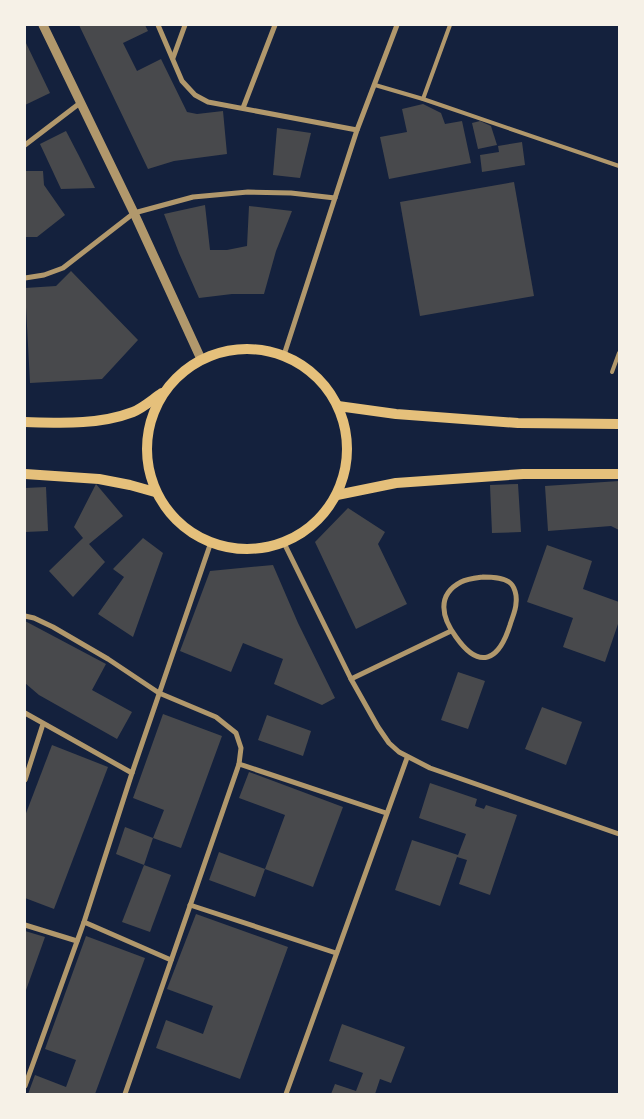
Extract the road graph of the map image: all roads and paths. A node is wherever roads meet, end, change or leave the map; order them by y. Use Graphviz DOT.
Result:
graph roads {
  1 [pos="43,25"];
  2 [pos="158,25"];
  3 [pos="185,25"];
  4 [pos="275,25"];
  5 [pos="397,25"];
  6 [pos="450,25"];
  7 [pos="173,58"];
  8 [pos="375,85"];
  9 [pos="424,99"];
  10 [pos="80,103"];
  11 [pos="243,108"];
  12 [pos="357,130"];
  13 [pos="25,145"];
  14 [pos="619,166"];
  15 [pos="336,198"];
  16 [pos="134,213"];
  17 [pos="25,278"];
  18 [pos="619,353"];
  19 [pos="284,355"];
  20 [pos="202,359"];
  21 [pos="612,372"];
  22 [pos="163,393"];
  23 [pos="338,406"];
  24 [pos="25,422"];
  25 [pos="619,424"];
  26 [pos="25,474"];
  27 [pos="619,474"];
  28 [pos="156,492"];
  29 [pos="337,496"];
  30 [pos="284,543"];
  31 [pos="210,545"];
  32 [pos="25,616"];
  33 [pos="451,631"];
  34 [pos="351,679"];
  35 [pos="159,693"];
  36 [pos="25,713"];
  37 [pos="43,724"];
  38 [pos="407,758"];
  39 [pos="239,764"];
  40 [pos="132,773"];
  41 [pos="25,780"];
  42 [pos="386,813"];
  43 [pos="619,834"];
  44 [pos="190,905"];
  45 [pos="84,922"];
  46 [pos="25,925"];
  47 [pos="77,941"];
  48 [pos="336,953"];
  49 [pos="171,960"];
  50 [pos="25,1086"];
  51 [pos="124,1094"];
  52 [pos="286,1094"];
  1 -- 10 [label="street"];
  2 -- 7 [label="street"];
  3 -- 7 [label="street"];
  4 -- 11 [label="street"];
  5 -- 8 [label="street"];
  6 -- 9 [label="lane"];
  7 -- 11 [label="street"];
  8 -- 9 [label="lane"];
  8 -- 12 [label="street"];
  9 -- 14 [label="lane"];
  10 -- 13 [label="street"];
  10 -- 16 [label="street"];
  11 -- 12 [label="street"];
  12 -- 15 [label="street"];
  15 -- 16 [label="street"];
  15 -- 19 [label="street"];
  16 -- 17 [label="street"];
  16 -- 20 [label="street"];
  18 -- 21 [label="lane"];
  19 -- 20 [label="main road"];
  19 -- 23 [label="main road"];
  20 -- 22 [label="main road"];
  22 -- 24 [label="main road"];
  22 -- 28 [label="main road"];
  23 -- 25 [label="main road"];
  23 -- 29 [label="main road"];
  26 -- 28 [label="main road"];
  27 -- 29 [label="main road"];
  28 -- 31 [label="main road"];
  29 -- 30 [label="main road"];
  30 -- 31 [label="main road"];
  30 -- 34 [label="street"];
  31 -- 35 [label="street"];
  32 -- 35 [label="street"];
  33 -- 33 [label="street"];
  33 -- 34 [label="street"];
  34 -- 38 [label="street"];
  35 -- 39 [label="street"];
  35 -- 40 [label="street"];
  36 -- 37 [label="street"];
  37 -- 40 [label="street"];
  37 -- 41 [label="street"];
  38 -- 42 [label="street"];
  38 -- 43 [label="street"];
  39 -- 42 [label="street"];
  39 -- 44 [label="street"];
  40 -- 45 [label="street"];
  42 -- 48 [label="street"];
  44 -- 48 [label="street"];
  44 -- 49 [label="street"];
  45 -- 47 [label="street"];
  45 -- 49 [label="street"];
  46 -- 47 [label="street"];
  47 -- 50 [label="street"];
  48 -- 52 [label="street"];
  49 -- 51 [label="street"];
}
